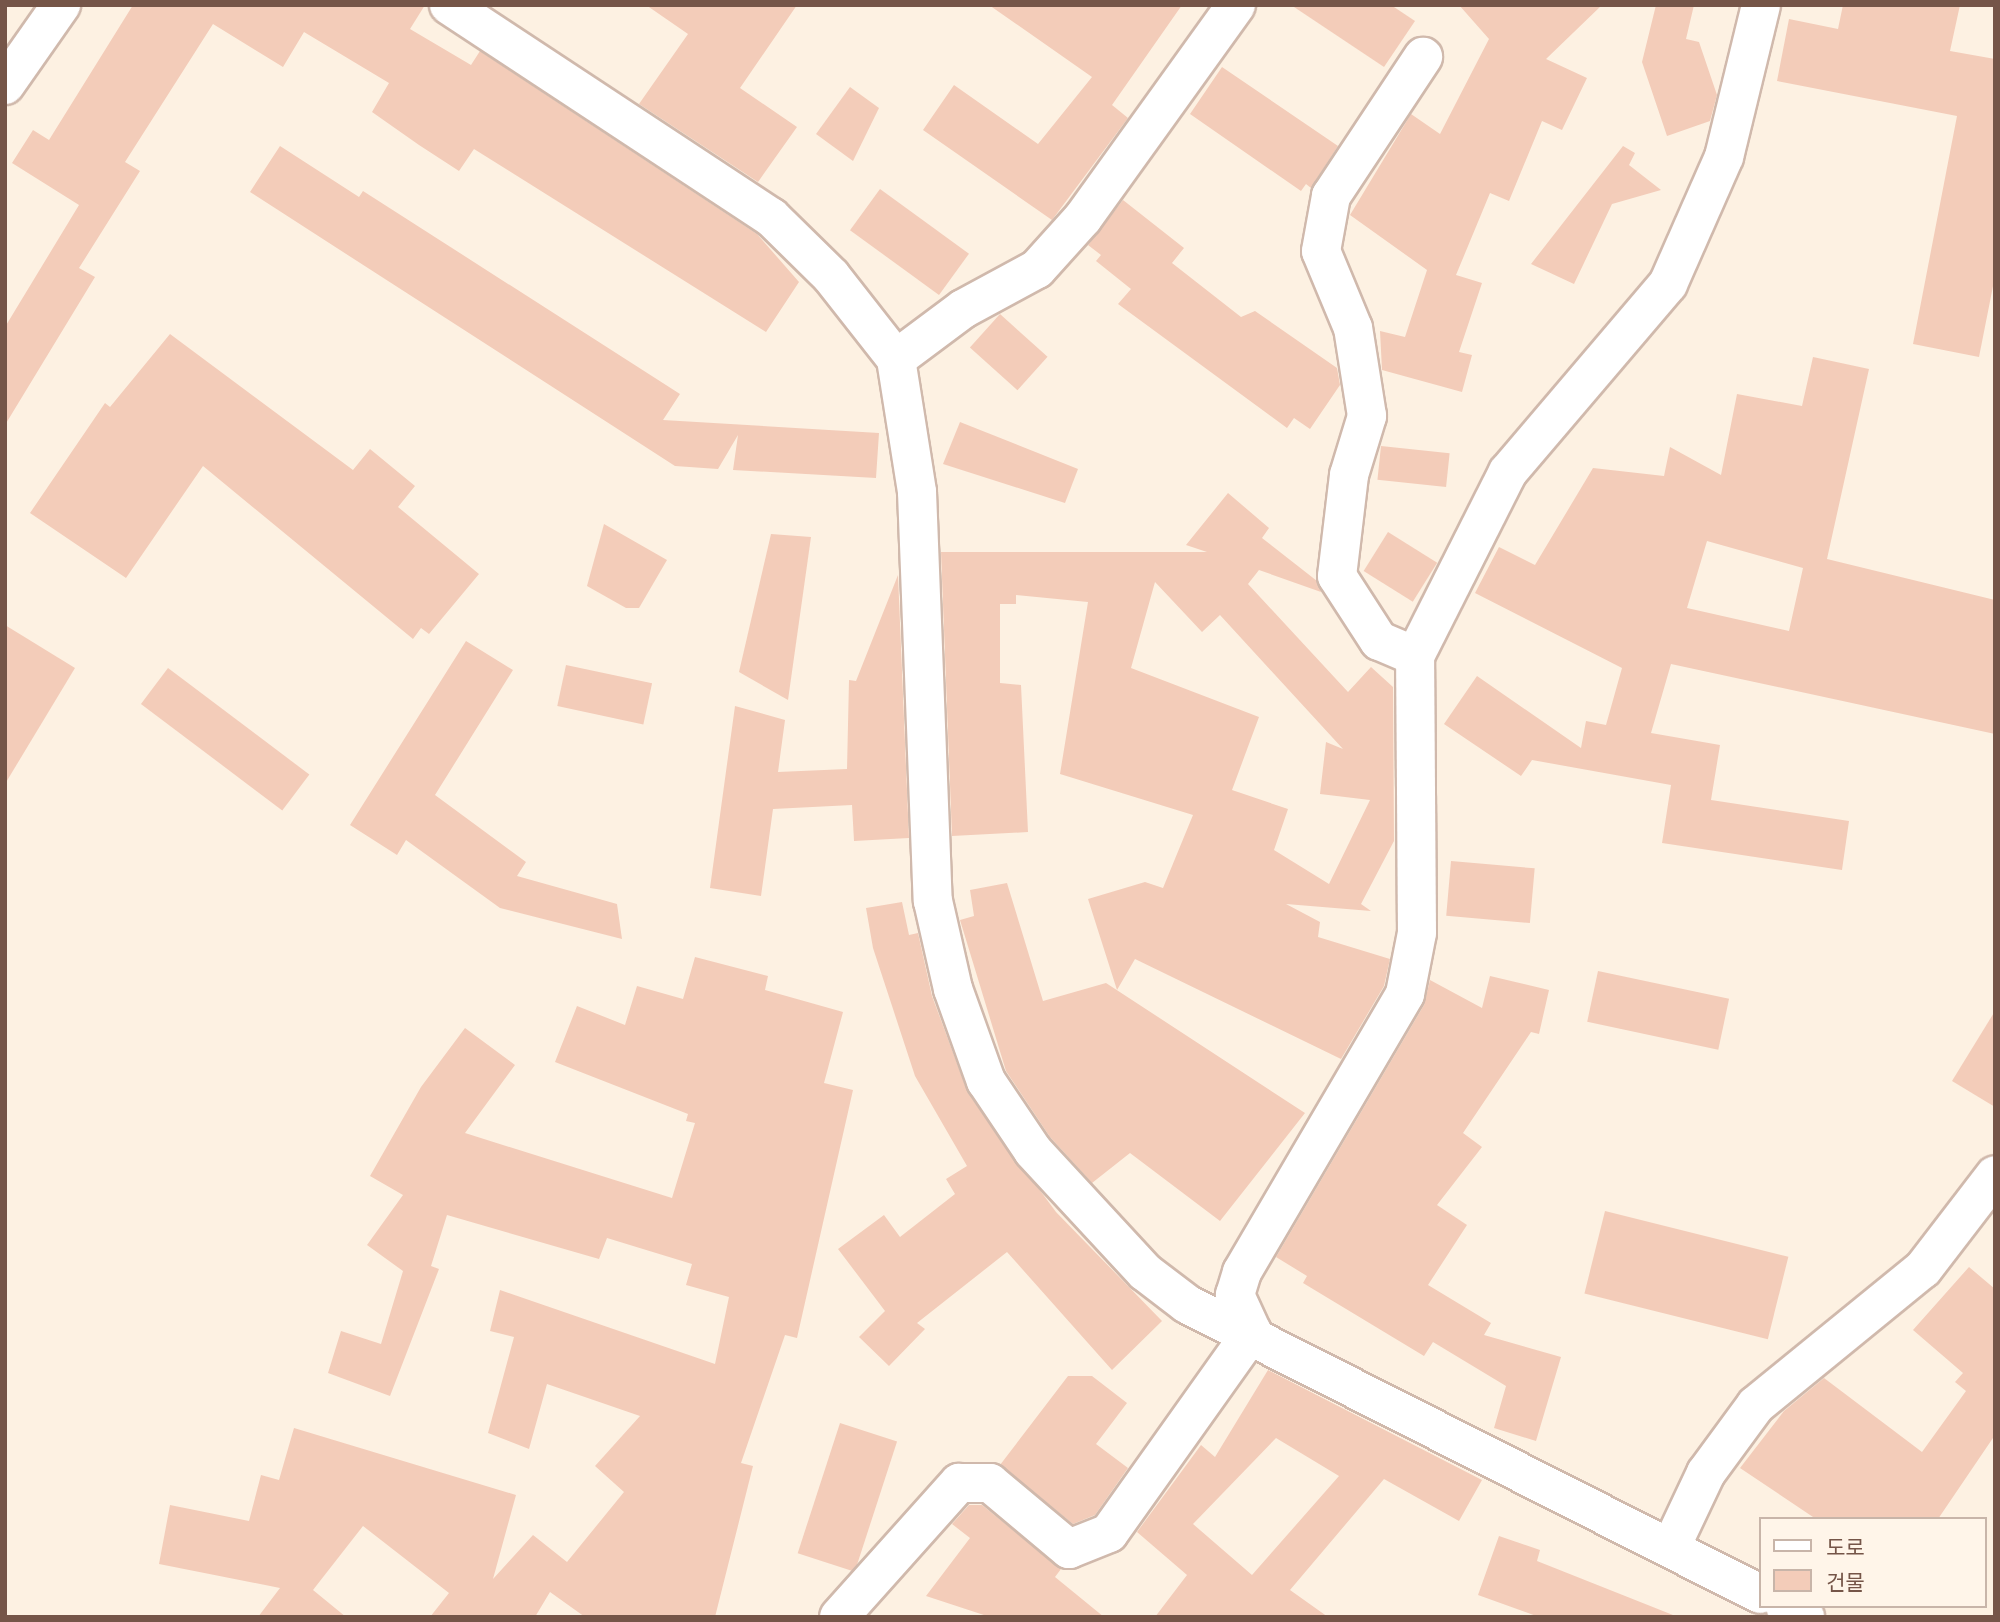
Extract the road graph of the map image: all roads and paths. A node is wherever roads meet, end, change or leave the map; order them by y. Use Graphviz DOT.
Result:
graph roads {
  1 [pos="61,5"];
  2 [pos="449,5"];
  3 [pos="1236,5"];
  4 [pos="1761,5"];
  5 [pos="1423,57"];
  6 [pos="5,85"];
  7 [pos="896,359"];
  8 [pos="1415,656"];
  9 [pos="1995,1175"];
  10 [pos="1252,1332"];
  11 [pos="1671,1547"];
  12 [pos="1758,1593"];
  13 [pos="1789,1608"];
  14 [pos="839,1617"];
  15 [pos="1805,1617"];
  1 -- 6 [label="street"];
  2 -- 7 [label="street"];
  3 -- 7 [label="street"];
  4 -- 8 [label="street"];
  5 -- 8 [label="street"];
  7 -- 10 [label="street"];
  8 -- 10 [label="street"];
  9 -- 11 [label="street"];
  10 -- 11 [label="street"];
  10 -- 14 [label="street"];
  11 -- 12 [label="street"];
  13 -- 15 [label="street"];
}
